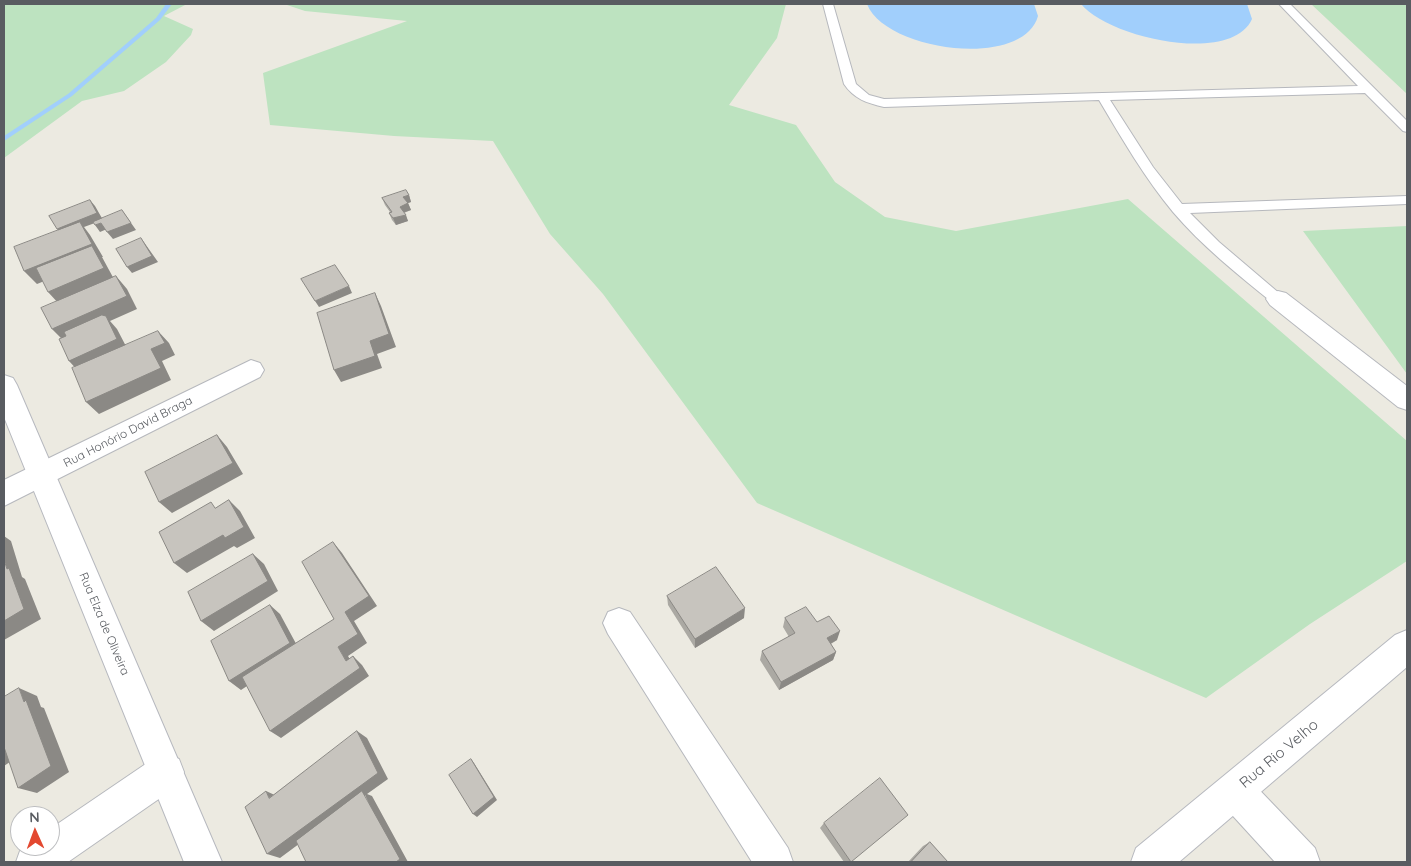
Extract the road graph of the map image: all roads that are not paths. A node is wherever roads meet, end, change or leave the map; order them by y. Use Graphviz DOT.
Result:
graph roads {
  1 [pos="828,4"];
  2 [pos="1284,4"];
  3 [pos="1369,89"];
  4 [pos="1102,96"];
  5 [pos="1407,128"];
  6 [pos="1407,200"];
  7 [pos="1178,208"];
  8 [pos="1278,299"];
  9 [pos="251,370"];
  10 [pos="4,385"];
  11 [pos="1407,400"];
  12 [pos="42,475"];
  13 [pos="4,494"];
  14 [pos="619,623"];
  15 [pos="1407,646"];
  16 [pos="166,772"];
  17 [pos="1235,791"];
  18 [pos="35,862"];
  19 [pos="203,862"];
  20 [pos="774,862"];
  21 [pos="1150,862"];
  22 [pos="1301,862"];
  1 -- 4 [label="lane"];
  2 -- 3 [label="lane"];
  3 -- 4 [label="lane"];
  3 -- 5 [label="lane"];
  4 -- 7 [label="lane"];
  6 -- 7 [label="lane"];
  7 -- 8 [label="lane"];
  8 -- 11 [label="street"];
  9 -- 12 [label="street, Rua Honório David Braga"];
  10 -- 12 [label="street, Rua Elza de Oliveira"];
  12 -- 13 [label="street, Rua Honório David Braga"];
  12 -- 16 [label="street, Rua Elza de Oliveira"];
  14 -- 20 [label="street"];
  15 -- 17 [label="street, Rua Rio Velho"];
  16 -- 18 [label="street"];
  16 -- 19 [label="street, Rua Elza de Oliveira"];
  17 -- 21 [label="street, Rua Rio Velho"];
  17 -- 22 [label="street"];
}
